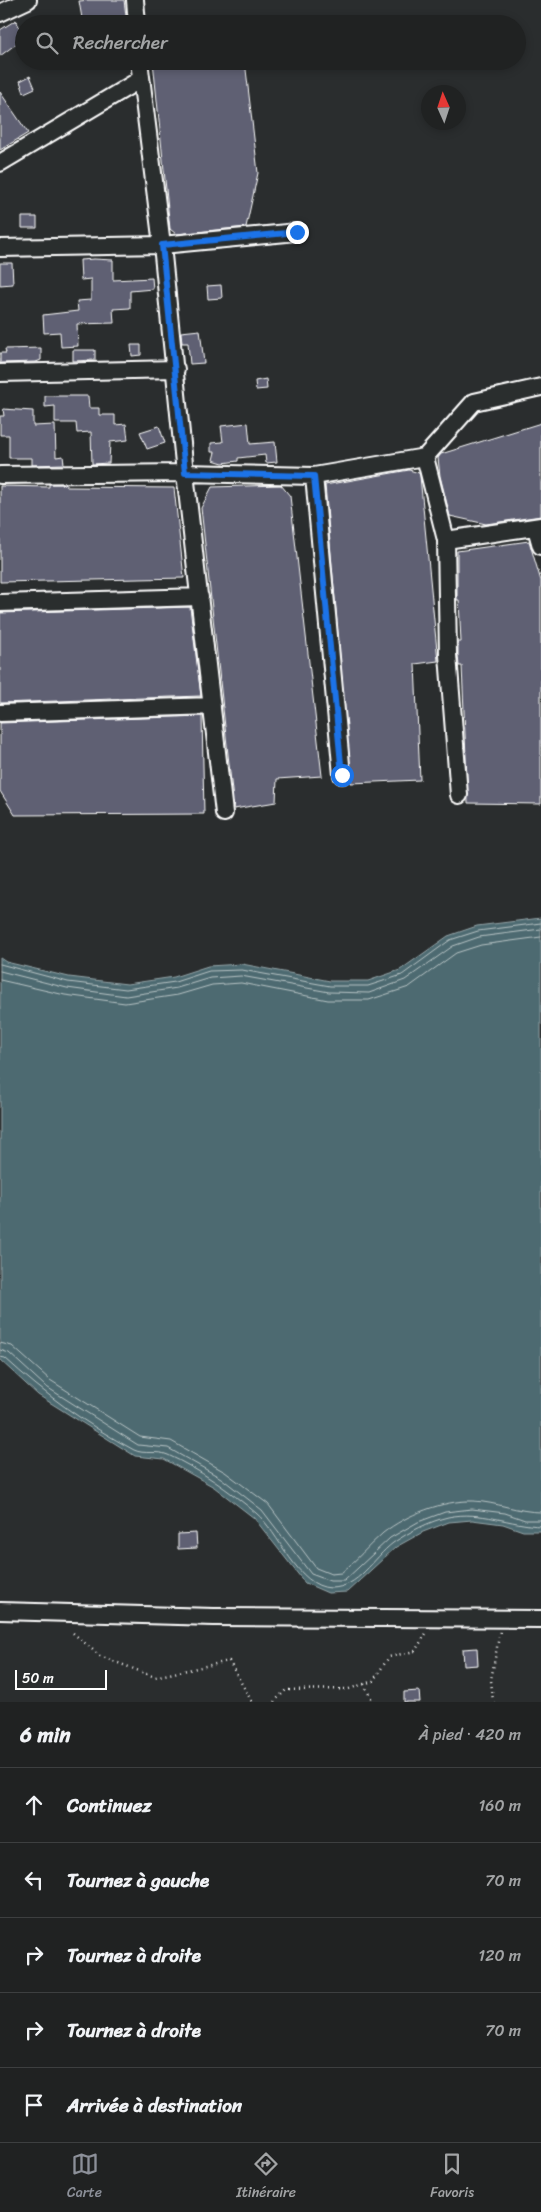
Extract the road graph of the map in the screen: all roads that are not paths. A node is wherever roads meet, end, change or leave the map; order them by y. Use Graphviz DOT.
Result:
graph roads {
  1 [pos="28,0"];
  2 [pos="135,0"];
  3 [pos="0,13"];
  4 [pos="136,15"];
  5 [pos="140,70"];
  6 [pos="141,79"];
  7 [pos="0,163"];
  8 [pos="297,232"];
  9 [pos="162,245"];
  10 [pos="0,248"];
  11 [pos="176,369"];
  12 [pos="0,373"];
  13 [pos="541,387"];
  14 [pos="425,457"];
  15 [pos="185,473"];
  16 [pos="0,475"];
  17 [pos="314,476"];
  18 [pos="538,527"];
  19 [pos="446,540"];
  20 [pos="541,546"];
  21 [pos="200,597"];
  22 [pos="0,602"];
  23 [pos="212,706"];
  24 [pos="0,713"];
  25 [pos="342,775"];
  26 [pos="459,795"];
  27 [pos="224,813"];
  28 [pos="0,1612"];
  29 [pos="541,1619"];
  1 -- 3 [label="street"];
  2 -- 4 [label="street"];
  5 -- 6 [label="street"];
  6 -- 7 [label="street"];
  6 -- 9 [label="street"];
  8 -- 9 [label="street"];
  9 -- 10 [label="street"];
  9 -- 11 [label="street"];
  11 -- 12 [label="street"];
  11 -- 15 [label="street"];
  13 -- 14 [label="street"];
  14 -- 17 [label="street"];
  14 -- 19 [label="street"];
  15 -- 16 [label="street"];
  15 -- 17 [label="street"];
  15 -- 21 [label="street"];
  17 -- 25 [label="street"];
  18 -- 19 [label="street"];
  18 -- 20 [label="street"];
  19 -- 26 [label="street"];
  21 -- 22 [label="street"];
  21 -- 23 [label="street"];
  23 -- 24 [label="street"];
  23 -- 27 [label="street"];
  28 -- 29 [label="street"];
}
